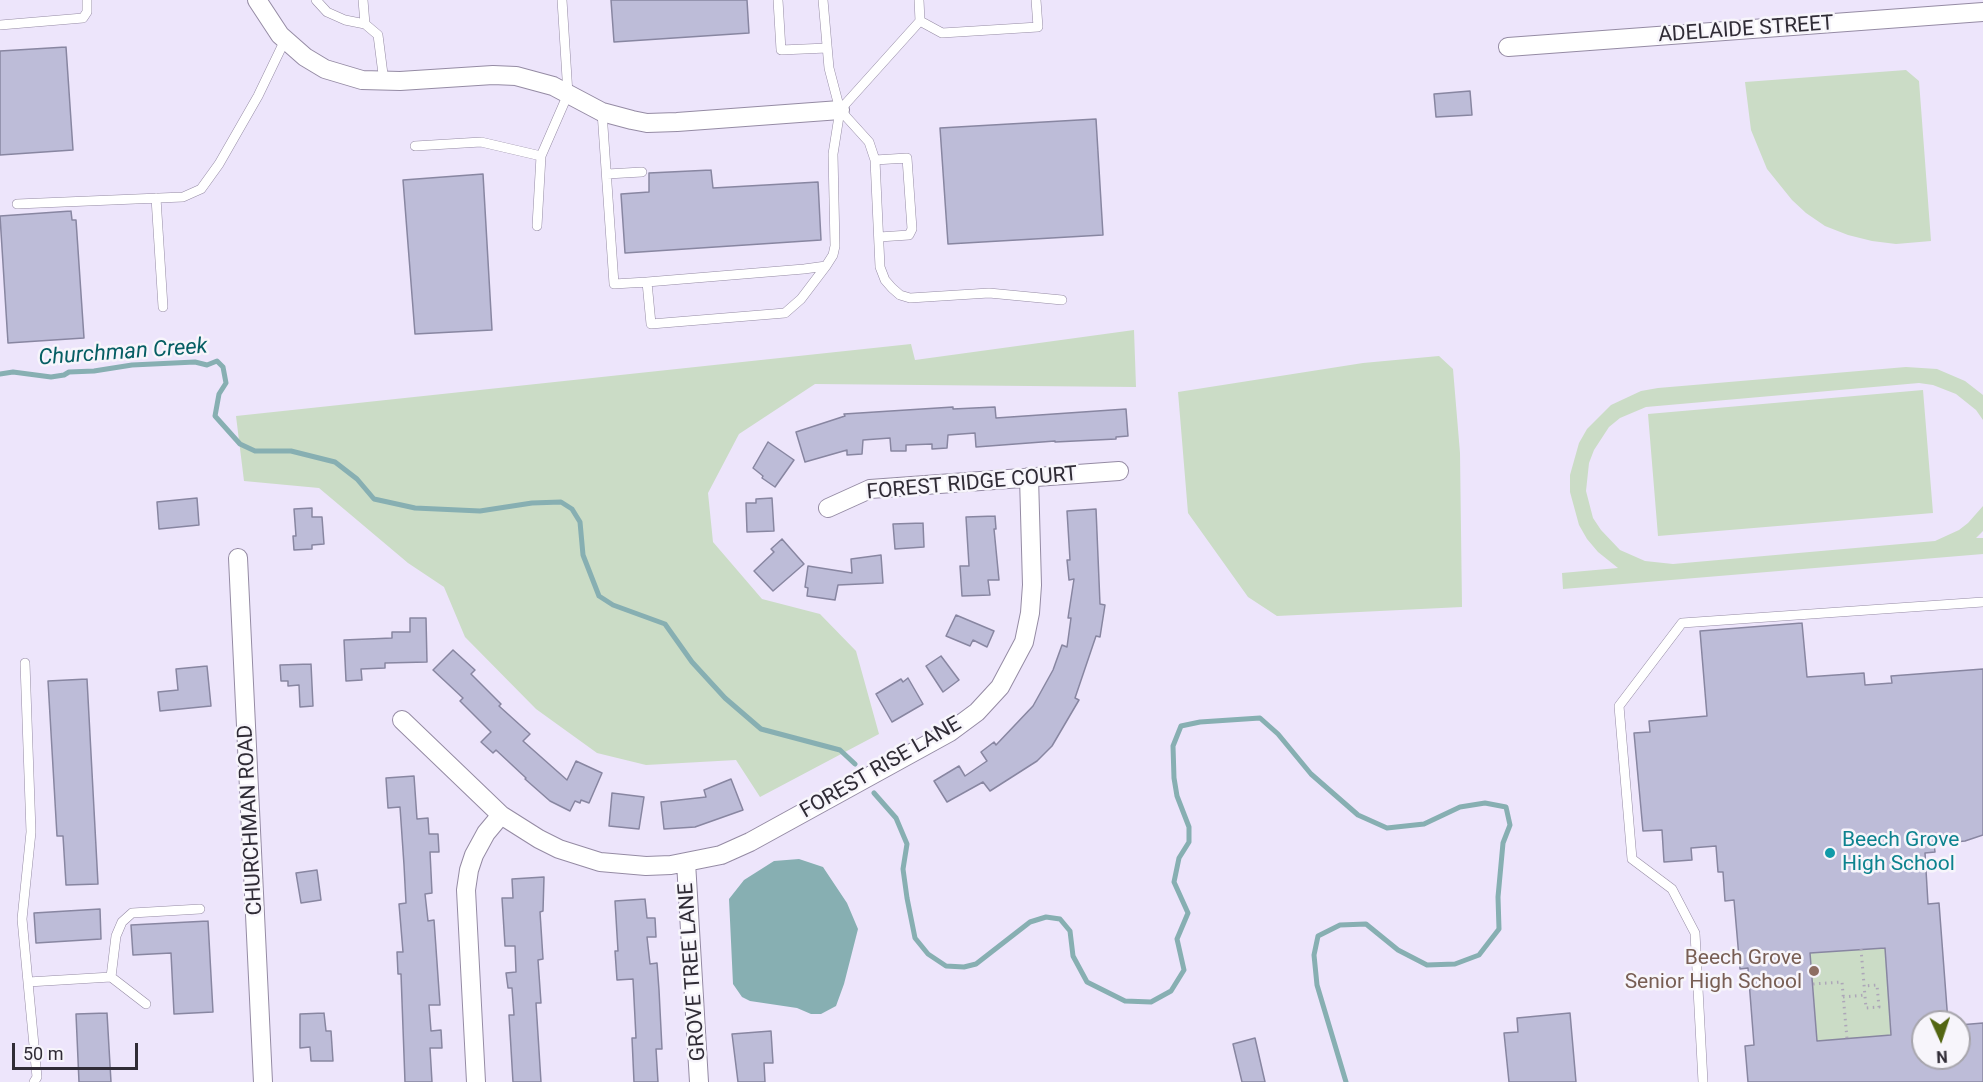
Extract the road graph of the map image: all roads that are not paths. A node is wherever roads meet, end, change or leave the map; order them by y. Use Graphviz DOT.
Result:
graph roads {
  1 [pos="87,0"];
  2 [pos="257,0"];
  3 [pos="316,0"];
  4 [pos="363,0"];
  5 [pos="562,0"];
  6 [pos="778,0"];
  7 [pos="823,0"];
  8 [pos="919,0"];
  9 [pos="1036,0"];
  10 [pos="1983,12"];
  11 [pos="920,21"];
  12 [pos="365,24"];
  13 [pos="0,25"];
  14 [pos="285,40"];
  15 [pos="1508,47"];
  16 [pos="827,48"];
  17 [pos="384,82"];
  18 [pos="568,94"];
  19 [pos="840,110"];
  20 [pos="602,112"];
  21 [pos="415,146"];
  22 [pos="541,156"];
  23 [pos="875,160"];
  24 [pos="642,172"];
  25 [pos="607,174"];
  26 [pos="156,198"];
  27 [pos="17,204"];
  28 [pos="537,226"];
  29 [pos="879,237"];
  30 [pos="826,266"];
  31 [pos="646,282"];
  32 [pos="1062,300"];
  33 [pos="163,307"];
  34 [pos="1119,471"];
  35 [pos="1029,477"];
  36 [pos="828,508"];
  37 [pos="238,558"];
  38 [pos="1983,602"];
  39 [pos="26,663"];
  40 [pos="402,720"];
  41 [pos="501,814"];
  42 [pos="686,862"];
  43 [pos="200,909"];
  44 [pos="111,977"];
  45 [pos="28,982"];
  46 [pos="146,1004"];
  47 [pos="34,1082"];
  48 [pos="263,1082"];
  49 [pos="476,1082"];
  50 [pos="699,1082"];
  51 [pos="1703,1082"];
  1 -- 13 [label="lane"];
  2 -- 14 [label="street"];
  3 -- 12 [label="lane"];
  4 -- 12 [label="lane"];
  5 -- 18 [label="lane"];
  6 -- 16 [label="lane"];
  7 -- 16 [label="lane"];
  8 -- 11 [label="lane"];
  9 -- 11 [label="lane"];
  10 -- 15 [label="street, ADELAIDE STREET"];
  11 -- 19 [label="lane"];
  12 -- 17 [label="lane"];
  14 -- 17 [label="street"];
  14 -- 26 [label="lane"];
  16 -- 19 [label="lane"];
  17 -- 18 [label="street"];
  18 -- 20 [label="street"];
  18 -- 22 [label="lane"];
  19 -- 20 [label="street"];
  19 -- 23 [label="lane"];
  19 -- 30 [label="lane"];
  20 -- 25 [label="lane"];
  21 -- 22 [label="lane"];
  22 -- 28 [label="lane"];
  23 -- 29 [label="lane"];
  23 -- 29 [label="lane"];
  24 -- 25 [label="lane"];
  25 -- 31 [label="lane"];
  26 -- 27 [label="lane"];
  26 -- 33 [label="lane"];
  29 -- 32 [label="lane"];
  30 -- 31 [label="lane"];
  30 -- 31 [label="lane"];
  34 -- 35 [label="street, FOREST RIDGE COURT"];
  35 -- 36 [label="street, FOREST RIDGE COURT"];
  35 -- 42 [label="street, FOREST RISE LANE"];
  37 -- 48 [label="street, CHURCHMAN ROAD"];
  38 -- 51 [label="lane"];
  39 -- 45 [label="lane"];
  40 -- 41 [label="street, FOREST RISE LANE"];
  41 -- 42 [label="street, FOREST RISE LANE"];
  41 -- 49 [label="street"];
  42 -- 50 [label="street, GROVE TREE LANE"];
  43 -- 44 [label="lane"];
  44 -- 45 [label="lane"];
  44 -- 46 [label="lane"];
  45 -- 47 [label="lane"];
}
